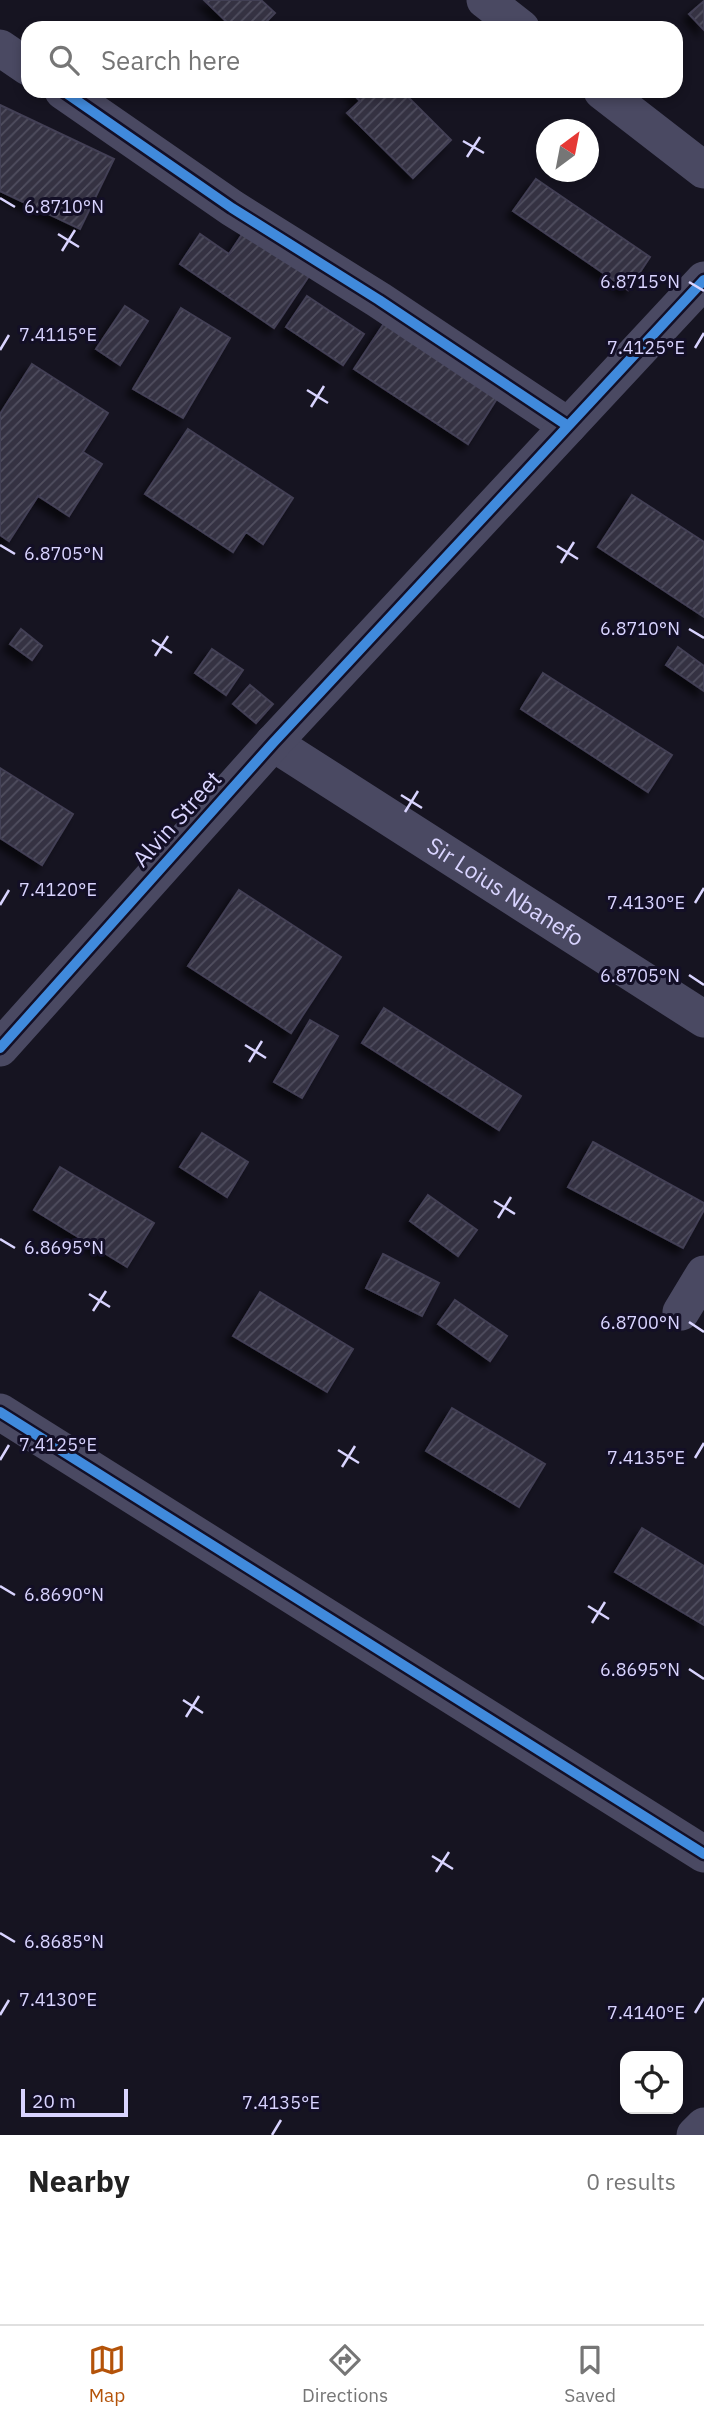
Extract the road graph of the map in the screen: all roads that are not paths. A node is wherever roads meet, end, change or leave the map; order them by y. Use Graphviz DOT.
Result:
graph roads {
  1 [pos="485,0"];
  2 [pos="512,21"];
  3 [pos="0,47"];
  4 [pos="21,62"];
  5 [pos="74,98"];
  6 [pos="611,98"];
  7 [pos="704,170"];
  8 [pos="704,280"];
  9 [pos="568,426"];
  10 [pos="273,743"];
  11 [pos="704,1019"];
  12 [pos="0,1048"];
  13 [pos="704,1274"];
  14 [pos="681,1312"];
  15 [pos="0,1412"];
  16 [pos="704,1854"];
  17 [pos="704,2126"];
  18 [pos="695,2135"];
  1 -- 2 [label="street"];
  3 -- 4 [label="street"];
  5 -- 9 [label="street"];
  6 -- 7 [label="street"];
  8 -- 9 [label="street, Alvin Street"];
  9 -- 10 [label="street, Alvin Street"];
  10 -- 11 [label="street, Sir Loius Nbanefo"];
  10 -- 12 [label="street, Alvin Street"];
  13 -- 14 [label="street"];
  15 -- 16 [label="street"];
  17 -- 18 [label="street"];
}
